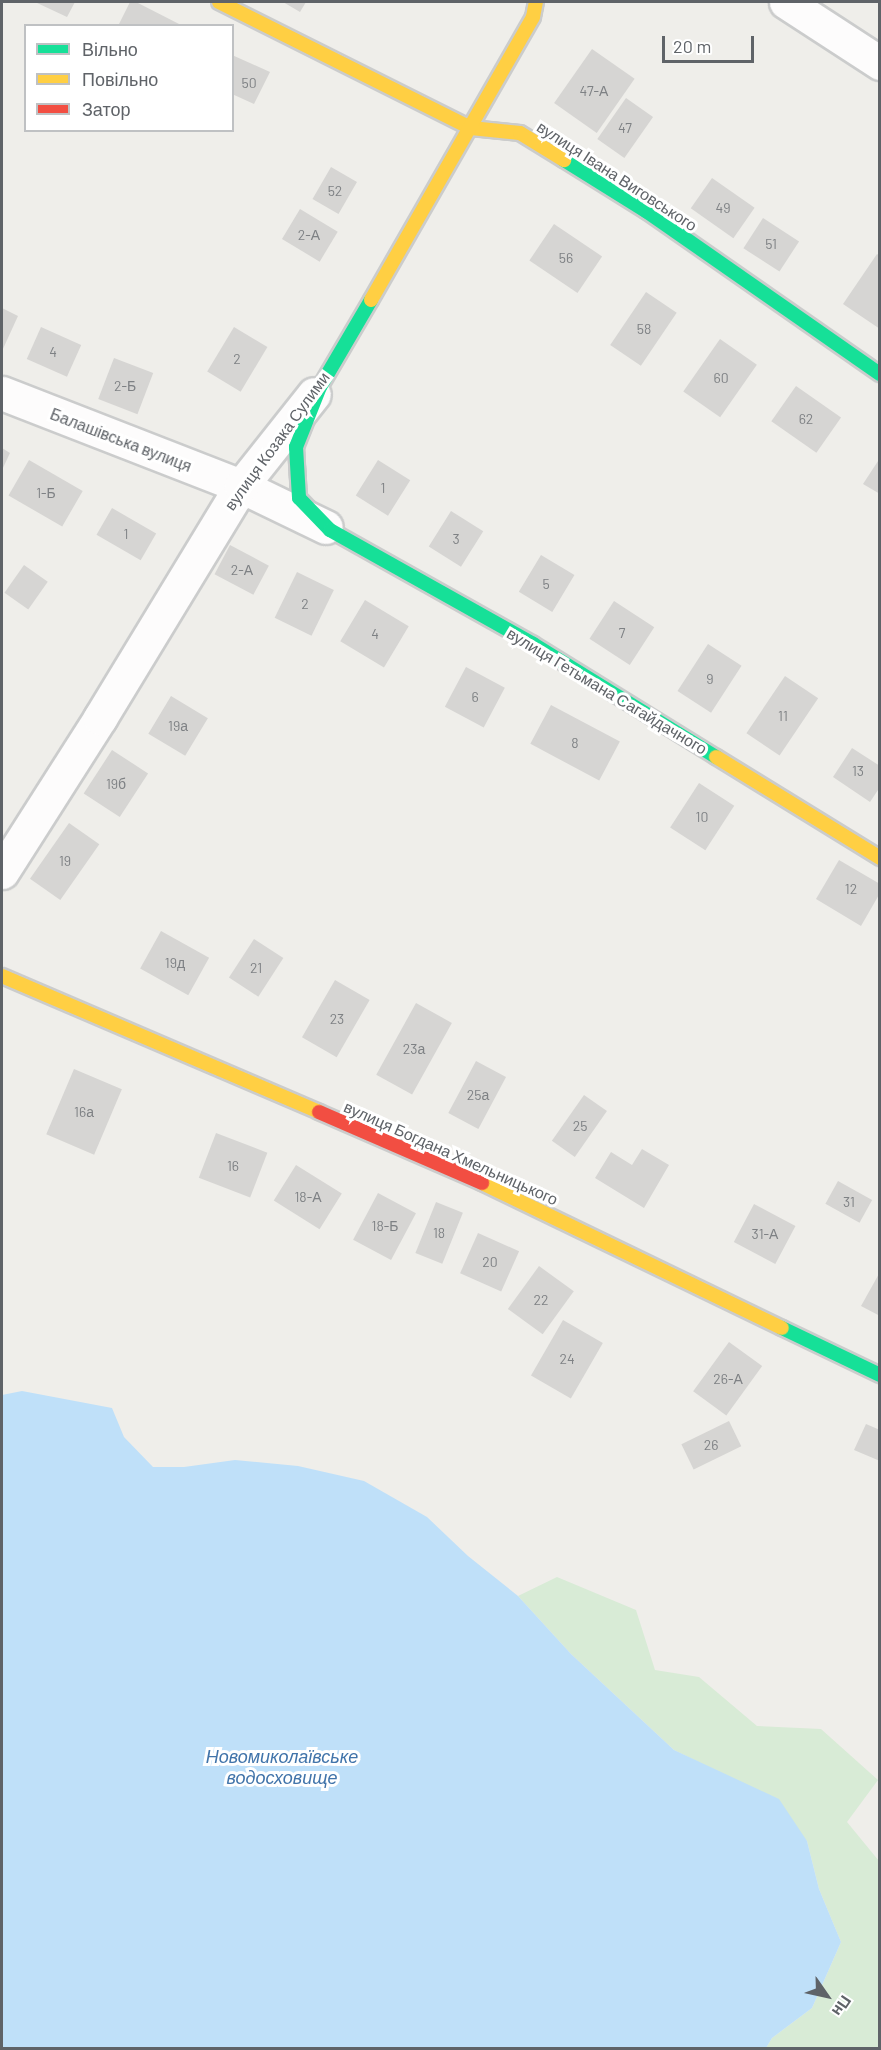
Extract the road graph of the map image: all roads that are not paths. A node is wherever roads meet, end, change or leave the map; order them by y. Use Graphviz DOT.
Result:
graph roads {
  1 [pos="219,2"];
  2 [pos="536,2"];
  3 [pos="786,2"];
  4 [pos="879,63"];
  5 [pos="471,128"];
  6 [pos="879,374"];
  7 [pos="320,387"];
  8 [pos="2,393"];
  9 [pos="241,486"];
  10 [pos="330,530"];
  11 [pos="879,858"];
  12 [pos="2,872"];
  13 [pos="2,976"];
  14 [pos="879,1375"];
  1 -- 5 [label="street, вулиця Івана Виговського"];
  2 -- 5 [label="street, вулиця Козака Сулими"];
  3 -- 4 [label="street"];
  5 -- 6 [label="street, вулиця Івана Виговського"];
  5 -- 7 [label="street, вулиця Козака Сулими"];
  7 -- 9 [label="street, вулиця Козака Сулими"];
  7 -- 10 [label="street, вулиця Гетьмана Сагайдачного"];
  8 -- 9 [label="street, Балашівська вулиця"];
  9 -- 10 [label="street, вулиця Гетьмана Сагайдачного"];
  9 -- 12 [label="street, вулиця Козака Сулими"];
  10 -- 11 [label="street, вулиця Гетьмана Сагайдачного"];
  13 -- 14 [label="street, вулиця Богдана Хмельницького"];
}
